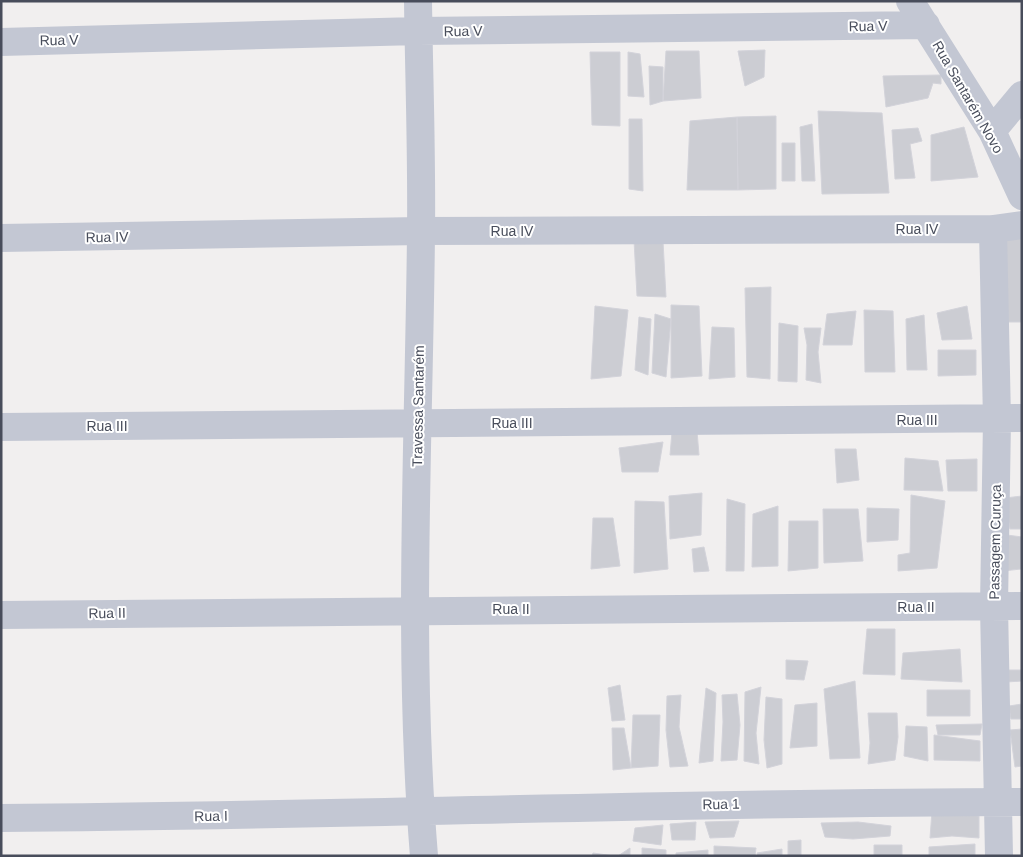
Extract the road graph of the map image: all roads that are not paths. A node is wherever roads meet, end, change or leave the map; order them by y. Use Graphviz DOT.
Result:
graph roads {
  1 [pos="418,1"];
  2 [pos="910,1"];
  3 [pos="926,25"];
  4 [pos="418,31"];
  5 [pos="1,42"];
  6 [pos="1022,95"];
  7 [pos="992,131"];
  8 [pos="1022,196"];
  9 [pos="1022,225"];
  10 [pos="993,228"];
  11 [pos="421,231"];
  12 [pos="1,238"];
  13 [pos="1009,419"];
  14 [pos="418,424"];
  15 [pos="1,427"];
  16 [pos="994,606"];
  17 [pos="1022,606"];
  18 [pos="416,610"];
  19 [pos="1,615"];
  20 [pos="1009,802"];
  21 [pos="420,812"];
  22 [pos="1,818"];
  23 [pos="424,856"];
  24 [pos="999,856"];
  1 -- 4 [label="street, Travessa Santarém"];
  2 -- 3 [label="street, Rua Santarém Novo"];
  3 -- 4 [label="street, Rua V"];
  3 -- 7 [label="street, Rua Santarém Novo"];
  4 -- 5 [label="street, Rua V"];
  4 -- 11 [label="street, Travessa Santarém"];
  6 -- 7 [label="street"];
  7 -- 8 [label="street, Rua Santarém Novo"];
  9 -- 10 [label="street, Rua IV"];
  10 -- 11 [label="street, Rua IV"];
  10 -- 13 [label="street, Passagem Curuça"];
  11 -- 12 [label="street, Rua IV"];
  11 -- 14 [label="street, Travessa Santarém"];
  13 -- 14 [label="street, Rua III"];
  13 -- 16 [label="street, Passagem Curuça"];
  14 -- 15 [label="street, Rua III"];
  14 -- 18 [label="street, Travessa Santarém"];
  16 -- 17 [label="street, Rua II"];
  16 -- 18 [label="street, Rua II"];
  16 -- 20 [label="street, Passagem Curuça"];
  18 -- 19 [label="street, Rua II"];
  18 -- 21 [label="street, Travessa Santarém"];
  20 -- 21 [label="street, Rua 1"];
  20 -- 24 [label="street, Passagem Curuça"];
  21 -- 22 [label="street, Rua I"];
  21 -- 23 [label="street, Travessa Santarém"];
}
